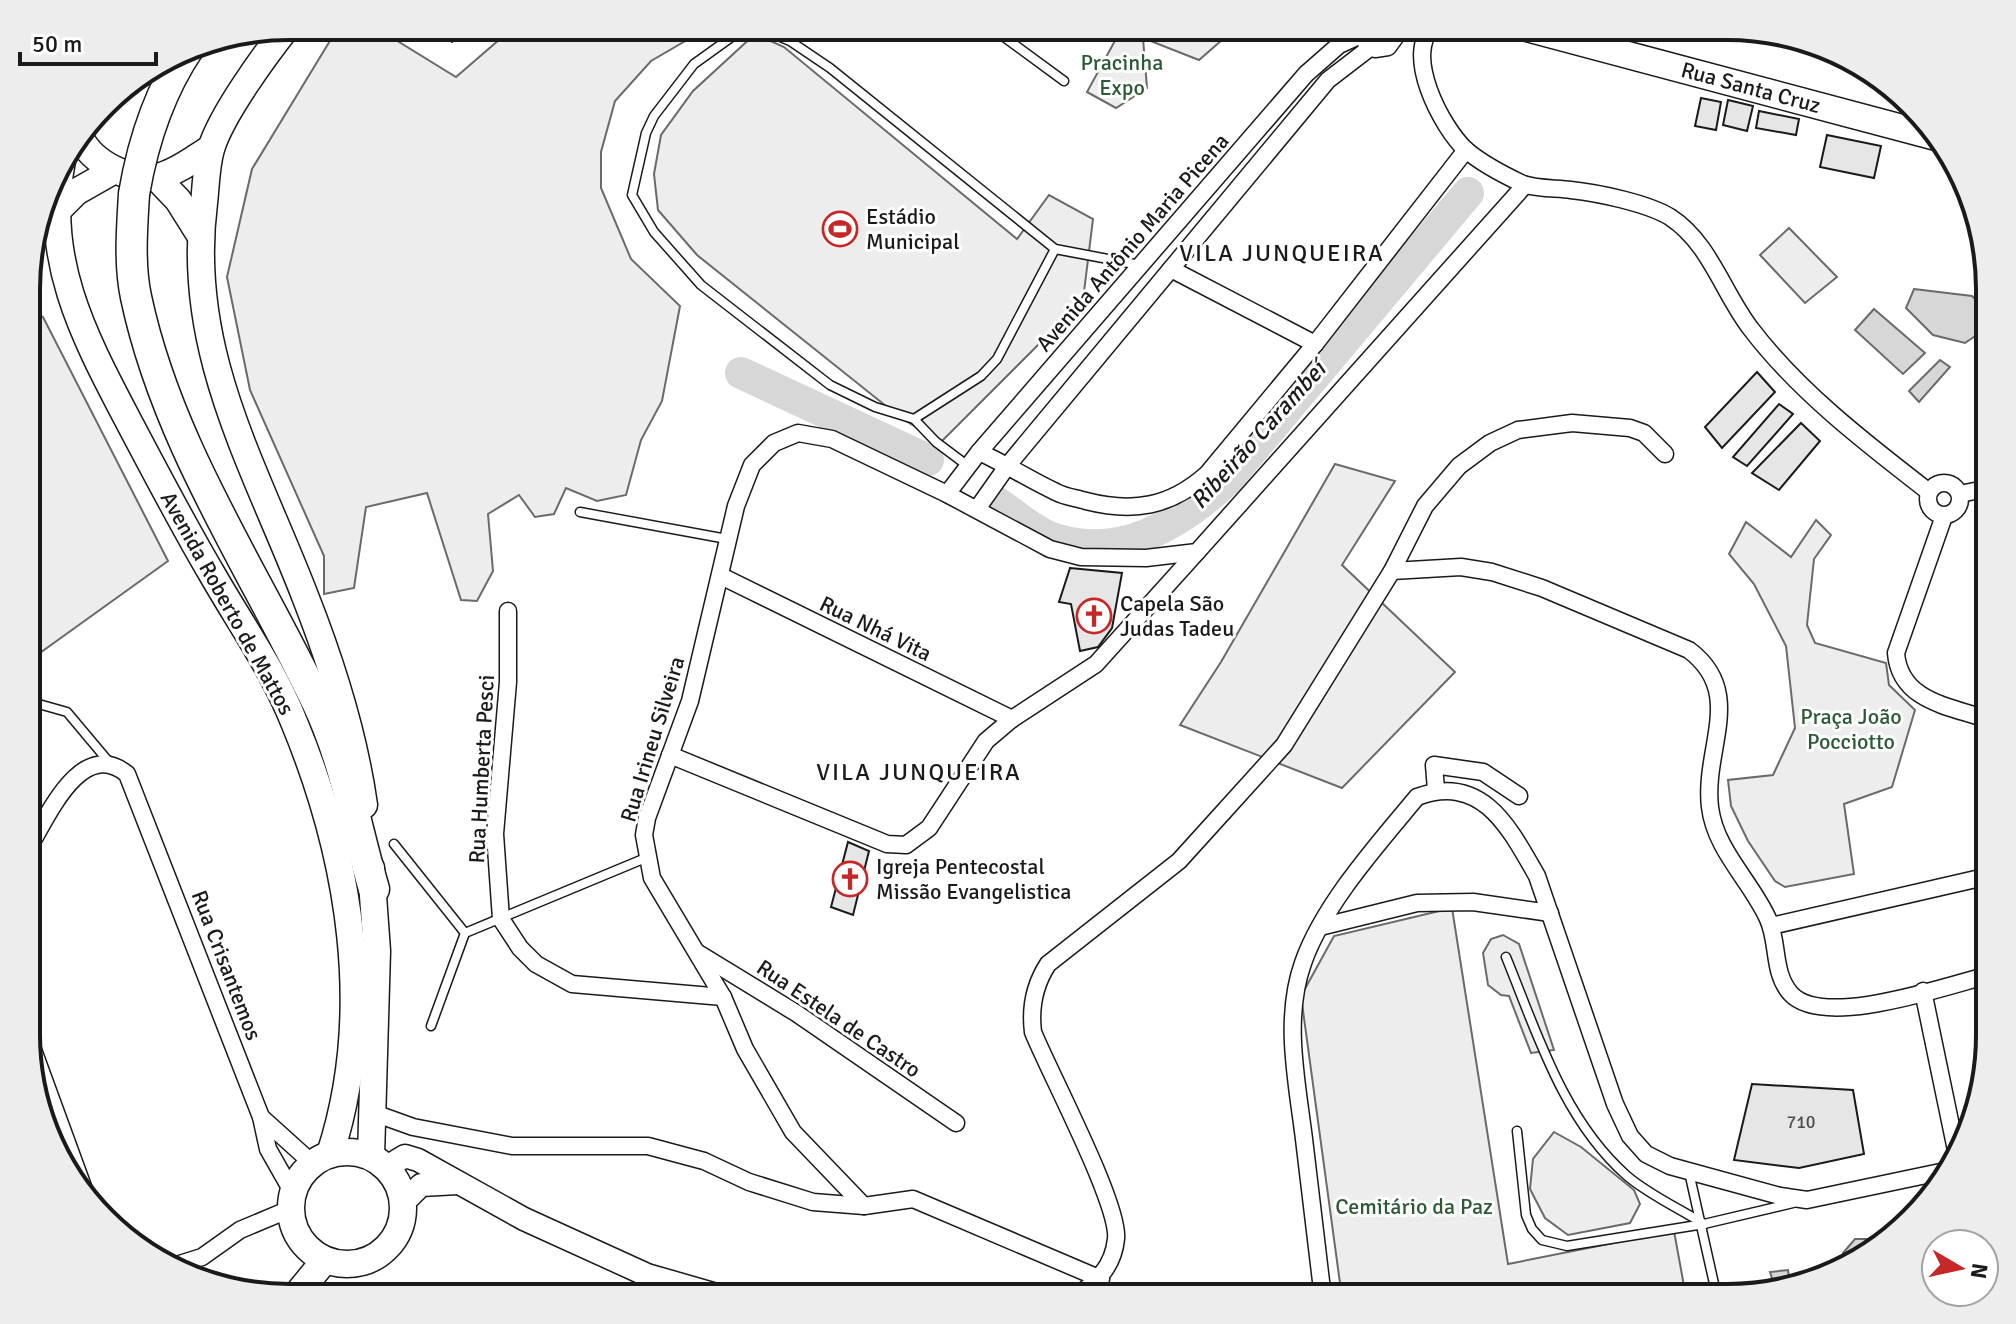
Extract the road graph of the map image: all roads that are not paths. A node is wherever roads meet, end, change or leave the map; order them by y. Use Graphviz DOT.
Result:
graph roads {
  1 [pos="1009,40"];
  2 [pos="1353,40"];
  3 [pos="1362,40"];
  4 [pos="1372,40"];
  5 [pos="1389,40"];
  6 [pos="1413,40"];
  7 [pos="1426,40"];
  8 [pos="1572,40"];
  9 [pos="276,41"];
  10 [pos="728,41"];
  11 [pos="789,41"];
  12 [pos="1423,45"];
  13 [pos="179,66"];
  14 [pos="1064,81"];
  15 [pos="1920,133"];
  16 [pos="85,147"];
  17 [pos="211,148"];
  18 [pos="1466,150"];
  19 [pos="113,171"];
  20 [pos="1525,185"];
  21 [pos="145,186"];
  22 [pos="57,199"];
  23 [pos="55,213"];
  24 [pos="200,235"];
  25 [pos="1055,249"];
  26 [pos="1141,265"];
  27 [pos="1171,269"];
  28 [pos="1315,344"];
  29 [pos="914,419"];
  30 [pos="979,452"];
  31 [pos="1665,454"];
  32 [pos="1008,465"];
  33 [pos="968,466"];
  34 [pos="1975,491"];
  35 [pos="1929,492"];
  36 [pos="947,494"];
  37 [pos="1960,494"];
  38 [pos="977,509"];
  39 [pos="580,512"];
  40 [pos="1944,516"];
  41 [pos="727,539"];
  42 [pos="1197,552"];
  43 [pos="1392,571"];
  44 [pos="721,576"];
  45 [pos="508,611"];
  46 [pos="40,704"];
  47 [pos="1975,715"];
  48 [pos="1012,719"];
  49 [pos="670,755"];
  50 [pos="109,762"];
  51 [pos="1436,790"];
  52 [pos="1519,796"];
  53 [pos="40,829"];
  54 [pos="394,844"];
  55 [pos="648,857"];
  56 [pos="1975,879"];
  57 [pos="374,889"];
  58 [pos="1550,913"];
  59 [pos="501,919"];
  60 [pos="1771,926"];
  61 [pos="1320,927"];
  62 [pos="465,933"];
  63 [pos="697,952"];
  64 [pos="1506,957"];
  65 [pos="1975,978"];
  66 [pos="1923,991"];
  67 [pos="723,997"];
  68 [pos="431,1026"];
  69 [pos="44,1081"];
  70 [pos="374,1113"];
  71 [pos="261,1117"];
  72 [pos="956,1123"];
  73 [pos="1517,1131"];
  74 [pos="1953,1137"];
  75 [pos="321,1158"];
  76 [pos="74,1161"];
  77 [pos="379,1162"];
  78 [pos="1689,1172"];
  79 [pos="1934,1173"];
  80 [pos="459,1183"];
  81 [pos="1807,1200"];
  82 [pos="291,1201"];
  83 [pos="404,1202"];
  84 [pos="864,1206"];
  85 [pos="1704,1224"];
  86 [pos="325,1260"];
  87 [pos="187,1262"];
  88 [pos="1101,1279"];
  89 [pos="1095,1283"];
  90 [pos="1321,1283"];
  91 [pos="1715,1283"];
  92 [pos="305,1284"];
  93 [pos="674,1284"];
  1 -- 14 [label="lane"];
  2 -- 26 [label="street, Avenida Antônio Maria Picena"];
  3 -- 27 [label="street, Avenida Antônio Maria Picena"];
  4 -- 5 [label="street"];
  6 -- 12 [label="street"];
  7 -- 12 [label="street"];
  8 -- 15 [label="main road, Rua Santa Cruz"];
  9 -- 17 [label="main road"];
  10 -- 29 [label="lane"];
  11 -- 25 [label="lane"];
  12 -- 18 [label="street"];
  13 -- 21 [label="highway, bridge"];
  16 -- 19 [label="main road"];
  17 -- 21 [label="main road"];
  17 -- 24 [label="main road"];
  18 -- 20 [label="street"];
  18 -- 28 [label="street"];
  19 -- 21 [label="main road"];
  19 -- 23 [label="main road"];
  20 -- 35 [label="street"];
  20 -- 42 [label="street"];
  21 -- 24 [label="main road"];
  21 -- 57 [label="highway"];
  22 -- 23 [label="main road, Avenida Roberto de Mattos"];
  23 -- 75 [label="main road, Avenida Roberto de Mattos"];
  24 -- 57 [label="main road"];
  25 -- 26 [label="lane"];
  25 -- 29 [label="lane"];
  26 -- 30 [label="street, Avenida Antônio Maria Picena"];
  27 -- 28 [label="street"];
  27 -- 32 [label="street, Avenida Antônio Maria Picena"];
  28 -- 32 [label="street"];
  29 -- 33 [label="lane"];
  30 -- 32 [label="street"];
  30 -- 33 [label="street, Avenida Antônio Maria Picena"];
  31 -- 43 [label="street"];
  32 -- 38 [label="street, Avenida Antônio Maria Picena"];
  33 -- 36 [label="street, Avenida Antônio Maria Picena"];
  34 -- 37 [label="street"];
  35 -- 37 [label="street"];
  35 -- 40 [label="street"];
  36 -- 38 [label="street, Rua Irineu Silveira"];
  36 -- 41 [label="street, Rua Irineu Silveira"];
  37 -- 40 [label="street"];
  38 -- 42 [label="street, Rua Irineu Silveira"];
  39 -- 41 [label="lane"];
  40 -- 47 [label="street"];
  41 -- 44 [label="street, Rua Irineu Silveira"];
  42 -- 48 [label="street"];
  43 -- 60 [label="street"];
  43 -- 88 [label="street"];
  44 -- 48 [label="street, Rua Nhá Vita"];
  44 -- 49 [label="street, Rua Irineu Silveira"];
  45 -- 59 [label="street, Rua Humberta Pesci"];
  46 -- 50 [label="lane"];
  48 -- 49 [label="street"];
  49 -- 55 [label="street, Rua Irineu Silveira"];
  50 -- 53 [label="street"];
  50 -- 71 [label="street, Rua Crisantemos"];
  51 -- 52 [label="street"];
  51 -- 58 [label="street"];
  51 -- 61 [label="street"];
  54 -- 62 [label="lane"];
  55 -- 59 [label="lane"];
  55 -- 63 [label="street, Rua Irineu Silveira"];
  56 -- 60 [label="street"];
  57 -- 70 [label="main road"];
  58 -- 61 [label="street"];
  58 -- 78 [label="street"];
  59 -- 62 [label="lane"];
  59 -- 67 [label="street"];
  60 -- 66 [label="street"];
  61 -- 90 [label="street"];
  62 -- 68 [label="lane"];
  63 -- 67 [label="street, Rua Irineu Silveira"];
  63 -- 72 [label="street, Rua Estela de Castro"];
  64 -- 85 [label="lane"];
  65 -- 66 [label="street"];
  66 -- 74 [label="street"];
  67 -- 84 [label="street, Rua Irineu Silveira"];
  69 -- 76 [label="street"];
  70 -- 77 [label="main road"];
  70 -- 84 [label="street"];
  71 -- 75 [label="street, Rua Crisantemos"];
  71 -- 82 [label="street, Rua Crisantemos"];
  73 -- 85 [label="lane"];
  75 -- 77 [label="main road"];
  75 -- 82 [label="main road"];
  77 -- 80 [label="street"];
  77 -- 83 [label="main road"];
  78 -- 81 [label="street"];
  78 -- 85 [label="lane"];
  79 -- 81 [label="street"];
  80 -- 83 [label="street"];
  80 -- 93 [label="street"];
  81 -- 85 [label="lane"];
  82 -- 86 [label="main road"];
  82 -- 87 [label="street"];
  83 -- 86 [label="main road"];
  84 -- 88 [label="street"];
  85 -- 91 [label="lane"];
  86 -- 92 [label="main road"];
  88 -- 89 [label="street"];
}
